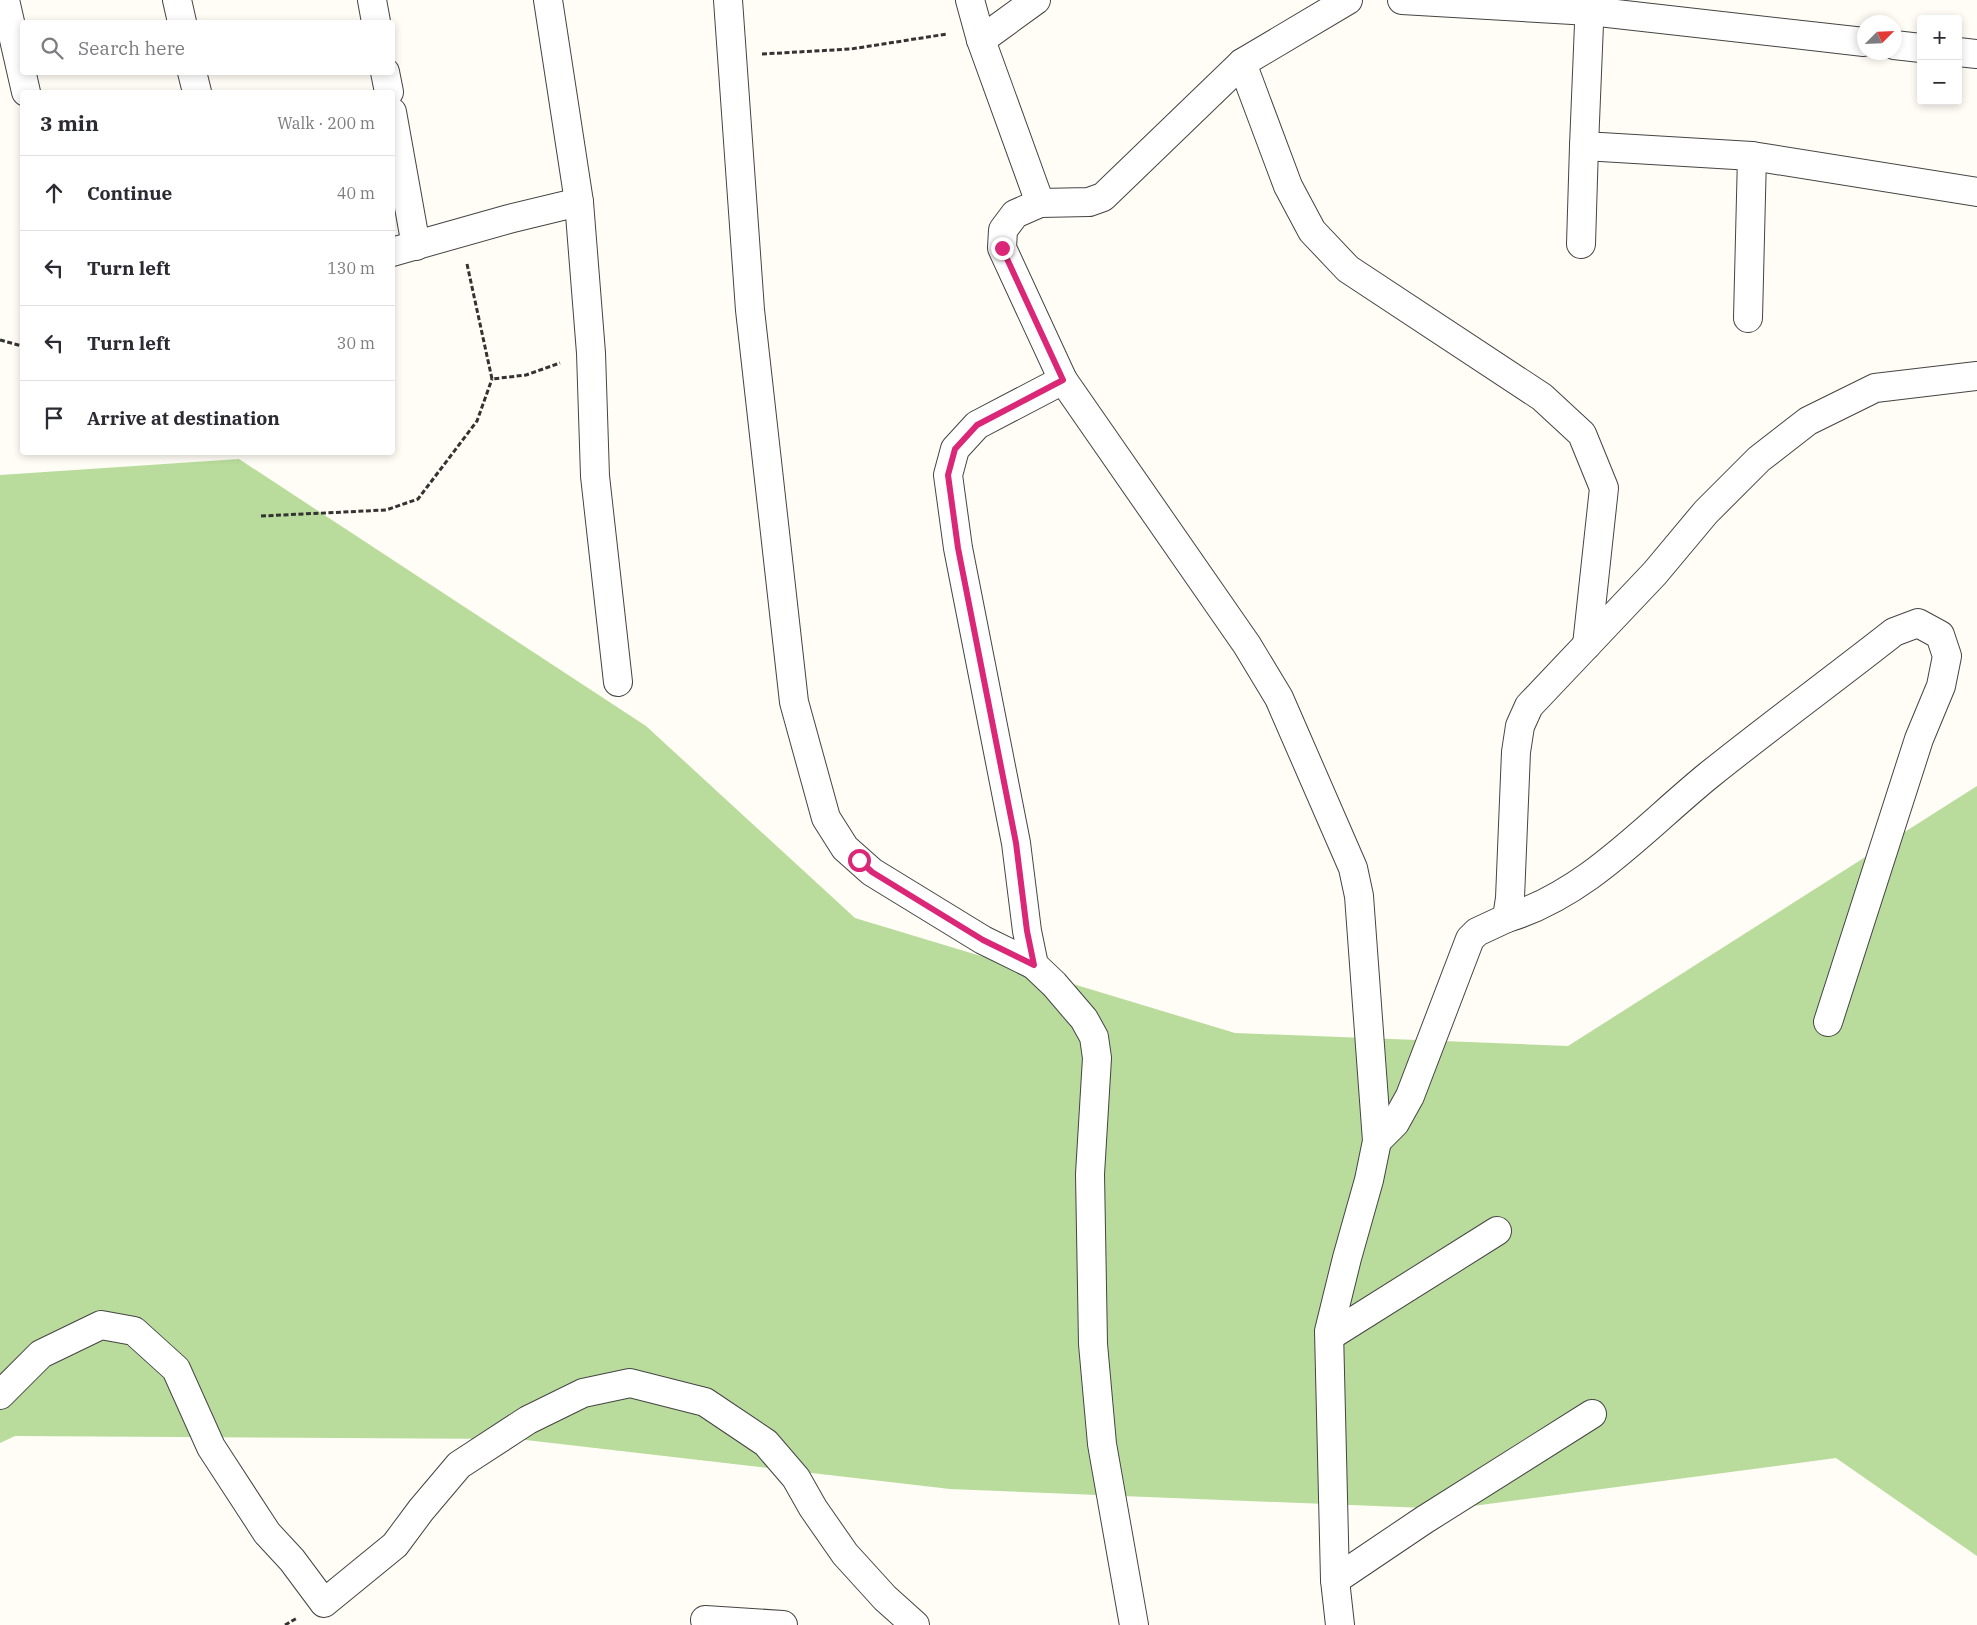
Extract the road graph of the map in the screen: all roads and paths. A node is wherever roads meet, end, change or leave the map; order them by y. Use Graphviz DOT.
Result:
graph roads {
  1 [pos="5,0"];
  2 [pos="177,0"];
  3 [pos="372,0"];
  4 [pos="548,0"];
  5 [pos="728,0"];
  6 [pos="970,0"];
  7 [pos="1036,0"];
  8 [pos="1348,0"];
  9 [pos="1402,0"];
  10 [pos="1590,5"];
  11 [pos="182,20"];
  12 [pos="376,20"];
  13 [pos="980,35"];
  14 [pos="1857,41"];
  15 [pos="1902,46"];
  16 [pos="1917,48"];
  17 [pos="1962,52"];
  18 [pos="1977,54"];
  19 [pos="732,56"];
  20 [pos="1242,63"];
  21 [pos="20,66"];
  22 [pos="22,75"];
  23 [pos="193,75"];
  24 [pos="386,75"];
  25 [pos="26,90"];
  26 [pos="196,90"];
  27 [pos="389,90"];
  28 [pos="395,146"];
  29 [pos="1584,146"];
  30 [pos="1752,156"];
  31 [pos="1977,192"];
  32 [pos="579,202"];
  33 [pos="1040,204"];
  34 [pos="460,234"];
  35 [pos="1581,244"];
  36 [pos="404,249"];
  37 [pos="1748,318"];
  38 [pos="0,340"];
  39 [pos="20,345"];
  40 [pos="590,353"];
  41 [pos="1977,376"];
  42 [pos="492,379"];
  43 [pos="1063,380"];
  44 [pos="261,516"];
  45 [pos="1587,645"];
  46 [pos="618,682"];
  47 [pos="1507,918"];
  48 [pos="1034,965"];
  49 [pos="1828,1022"];
  50 [pos="1377,1141"];
  51 [pos="1497,1231"];
  52 [pos="1330,1336"];
  53 [pos="0,1395"];
  54 [pos="1592,1414"];
  55 [pos="1335,1580"];
  56 [pos="699,1623"];
  57 [pos="783,1625"];
  58 [pos="915,1625"];
  59 [pos="1134,1625"];
  60 [pos="1340,1625"];
  1 -- 21 [label="street"];
  2 -- 11 [label="street"];
  3 -- 12 [label="street"];
  4 -- 32 [label="street"];
  5 -- 19 [label="street"];
  6 -- 13 [label="street"];
  7 -- 13 [label="street"];
  8 -- 20 [label="street"];
  9 -- 10 [label="street"];
  10 -- 14 [label="street"];
  10 -- 29 [label="street"];
  13 -- 19 [label="path"];
  13 -- 33 [label="street"];
  15 -- 16 [label="street"];
  17 -- 18 [label="street"];
  19 -- 48 [label="street"];
  20 -- 33 [label="street"];
  20 -- 45 [label="street"];
  22 -- 25 [label="street"];
  23 -- 26 [label="street"];
  24 -- 27 [label="street"];
  28 -- 36 [label="street"];
  29 -- 30 [label="street"];
  29 -- 35 [label="street"];
  30 -- 31 [label="street"];
  30 -- 37 [label="street"];
  32 -- 34 [label="street"];
  32 -- 40 [label="street"];
  33 -- 43 [label="street"];
  34 -- 36 [label="street"];
  34 -- 42 [label="path"];
  38 -- 39 [label="path"];
  40 -- 42 [label="path"];
  40 -- 46 [label="street"];
  41 -- 45 [label="street"];
  42 -- 44 [label="path"];
  43 -- 48 [label="street"];
  43 -- 50 [label="street"];
  45 -- 47 [label="street"];
  47 -- 49 [label="street"];
  47 -- 50 [label="street"];
  48 -- 59 [label="street"];
  50 -- 52 [label="street"];
  51 -- 52 [label="street"];
  52 -- 55 [label="street"];
  53 -- 58 [label="street"];
  54 -- 55 [label="street"];
  55 -- 60 [label="street"];
  56 -- 57 [label="street"];
}
